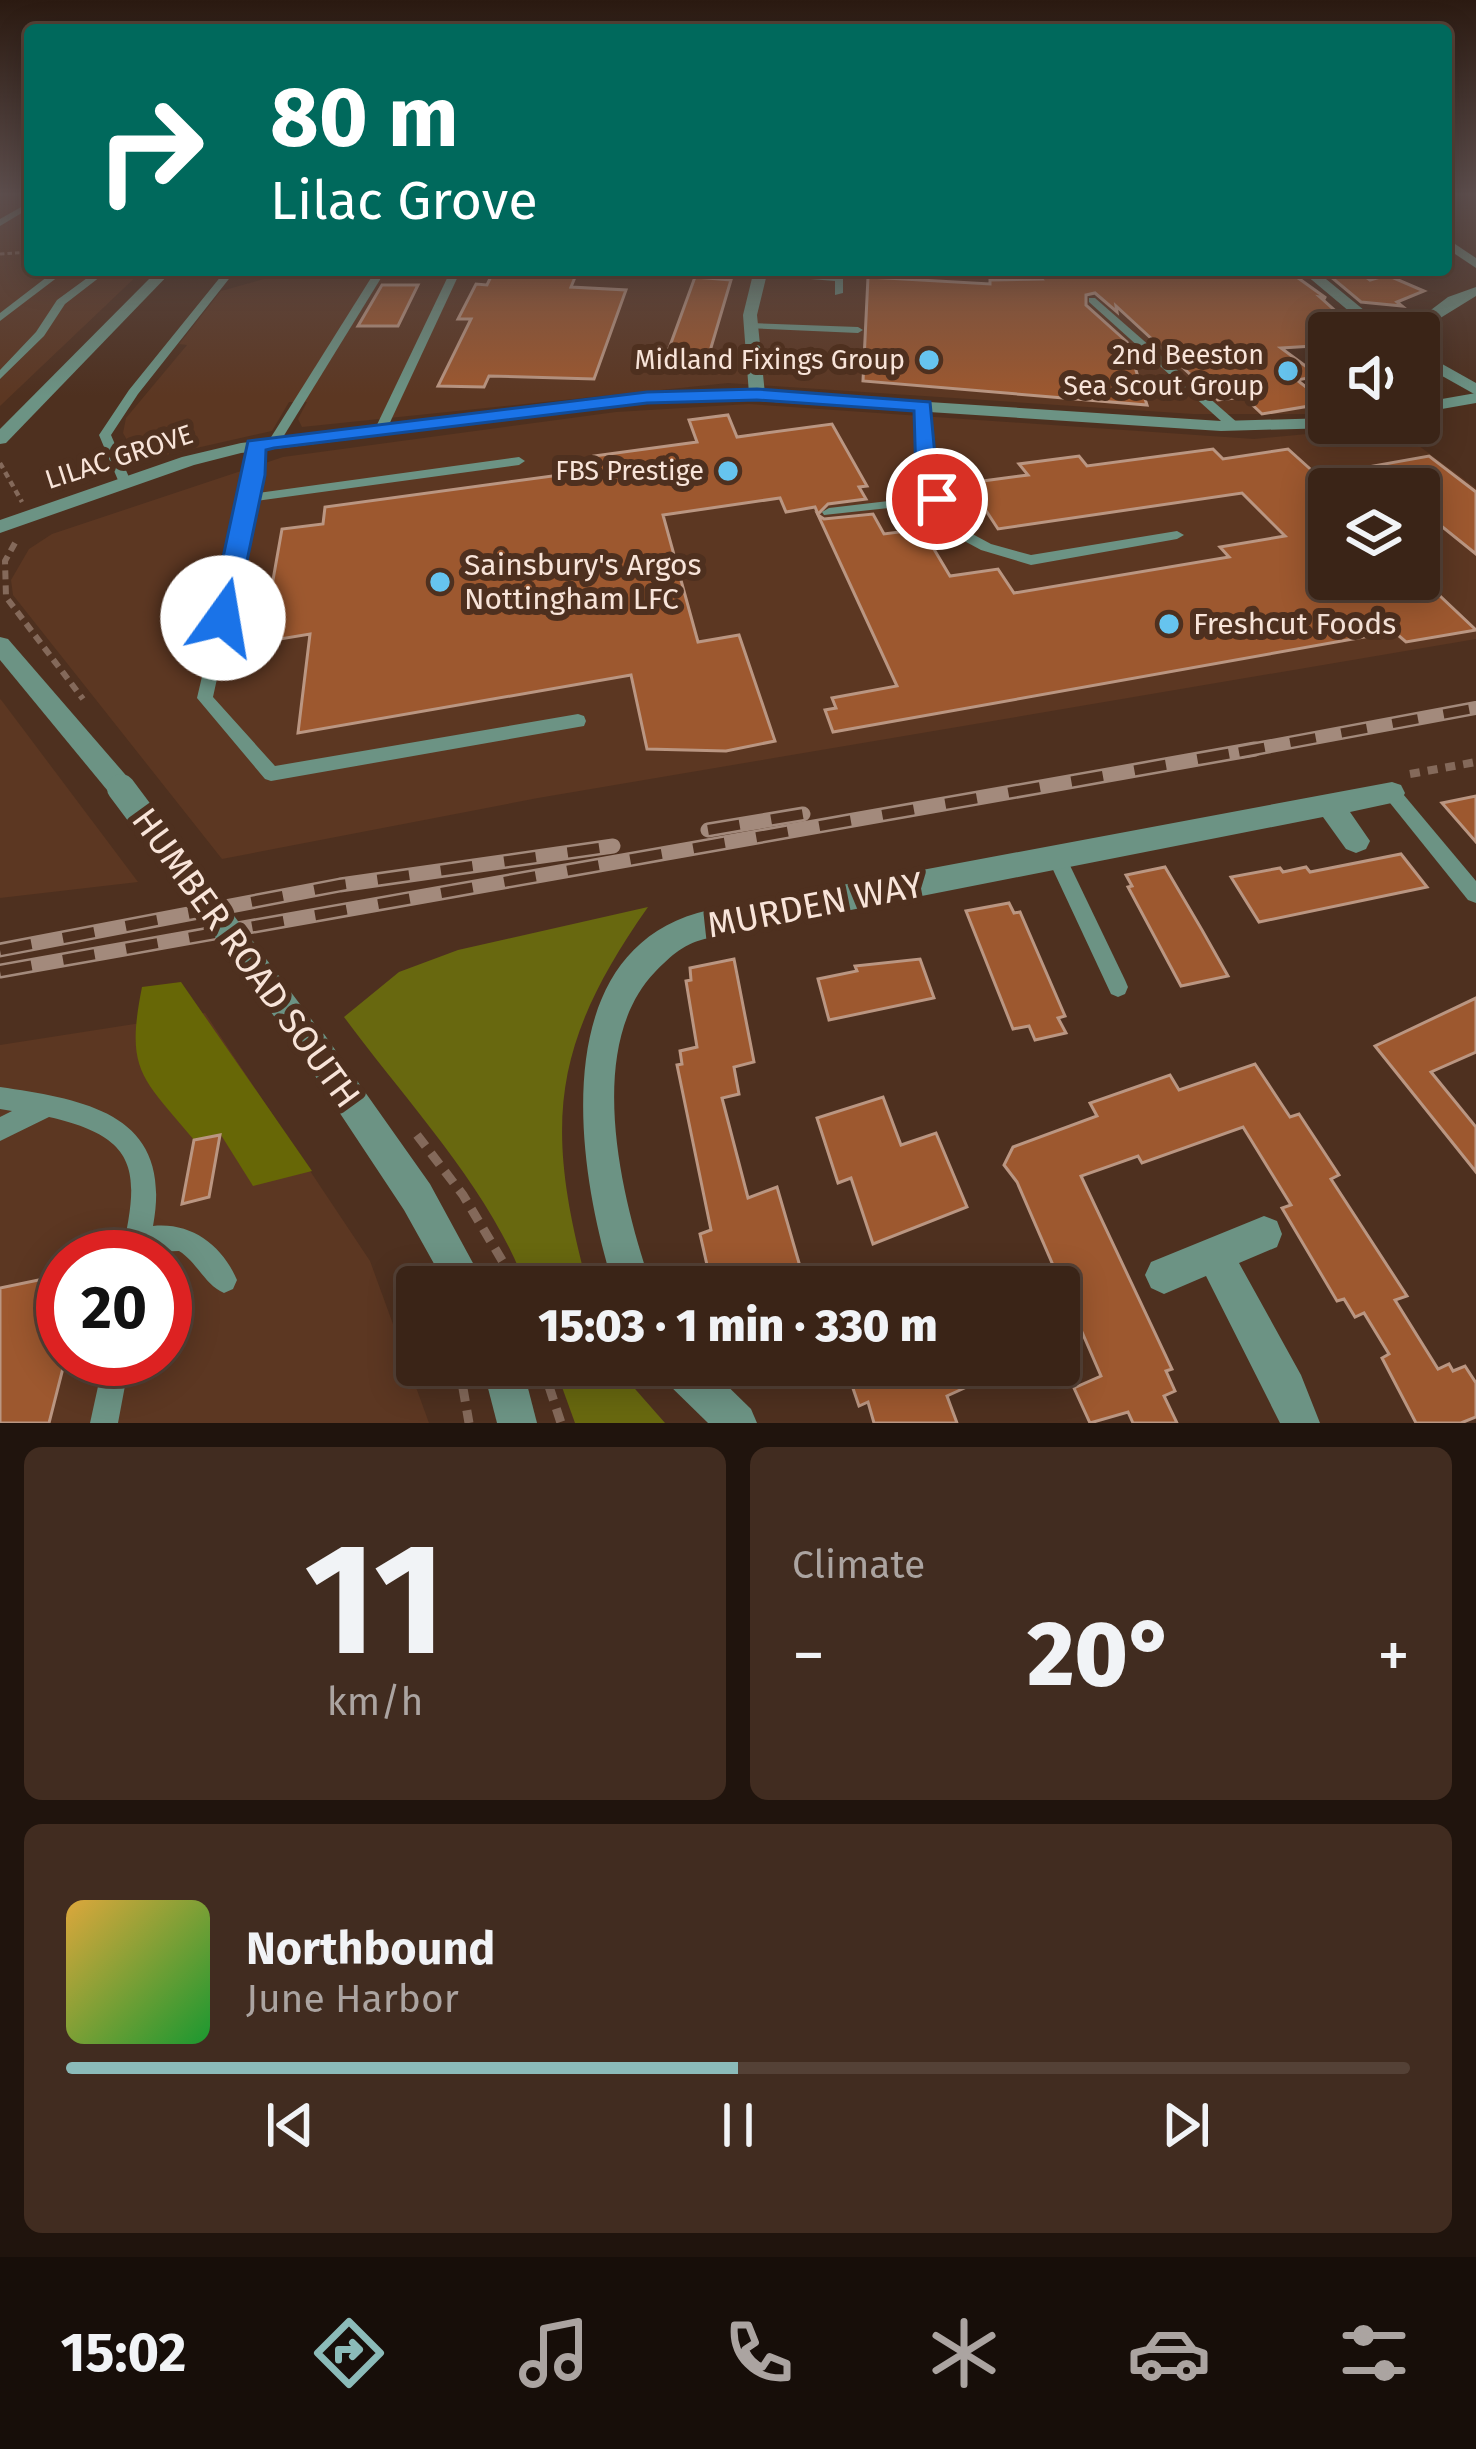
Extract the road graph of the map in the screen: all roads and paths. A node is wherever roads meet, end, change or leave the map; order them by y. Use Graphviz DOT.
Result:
graph roads {
  1 [pos="54,276"];
  2 [pos="96,276"];
  3 [pos="160,276"];
  4 [pos="226,276"];
  5 [pos="377,276"];
  6 [pos="453,276"];
  7 [pos="760,276"];
  8 [pos="799,276"];
  9 [pos="1314,276"];
  10 [pos="1476,291"];
  11 [pos="838,293"];
  12 [pos="1092,300"];
  13 [pos="1358,312"];
  14 [pos="1437,312"];
  15 [pos="0,318"];
  16 [pos="749,326"];
  17 [pos="858,330"];
  18 [pos="1440,370"];
  19 [pos="0,376"];
  20 [pos="757,394"];
  21 [pos="1476,394"];
  22 [pos="1440,403"];
  23 [pos="923,406"];
  24 [pos="1308,424"];
  25 [pos="1235,427"];
  26 [pos="380,431"];
  27 [pos="0,439"];
  28 [pos="265,444"];
  29 [pos="519,461"];
  30 [pos="0,463"];
  31 [pos="125,482"];
  32 [pos="249,498"];
  33 [pos="937,499"];
  34 [pos="23,505"];
  35 [pos="829,512"];
  36 [pos="0,527"];
  37 [pos="23,532"];
  38 [pos="1177,535"];
  39 [pos="0,645"];
  40 [pos="88,706"];
  41 [pos="578,722"];
  42 [pos="1476,761"];
  43 [pos="1392,793"];
  44 [pos="1330,806"];
  45 [pos="1356,841"];
  46 [pos="1057,859"];
  47 [pos="1475,894"];
  48 [pos="1118,987"];
  49 [pos="0,1097"];
  50 [pos="48,1106"];
  51 [pos="0,1129"];
  52 [pos="138,1230"];
  53 [pos="1264,1234"];
  54 [pos="192,1240"];
  55 [pos="1214,1254"];
  56 [pos="455,1266"];
  57 [pos="625,1266"];
  58 [pos="1164,1275"];
  59 [pos="224,1280"];
  60 [pos="112,1386"];
  61 [pos="463,1386"];
  62 [pos="507,1386"];
  63 [pos="549,1386"];
  64 [pos="699,1386"];
  65 [pos="104,1423"];
  66 [pos="469,1423"];
  67 [pos="517,1423"];
  68 [pos="561,1423"];
  69 [pos="737,1423"];
  70 [pos="1300,1423"];
  1 -- 15 [label="lane"];
  2 -- 19 [label="lane"];
  3 -- 27 [label="street"];
  4 -- 31 [label="lane"];
  5 -- 28 [label="lane"];
  6 -- 26 [label="lane"];
  7 -- 16 [label="street"];
  8 -- 11 [label="lane"];
  9 -- 13 [label="street"];
  10 -- 14 [label="street"];
  12 -- 25 [label="lane"];
  16 -- 17 [label="lane"];
  16 -- 20 [label="street"];
  18 -- 21 [label="street"];
  20 -- 23 [label="street, LILAC GROVE"];
  20 -- 26 [label="street, LILAC GROVE"];
  21 -- 22 [label="street"];
  23 -- 25 [label="street, LILAC GROVE"];
  23 -- 33 [label="lane"];
  24 -- 25 [label="street, LILAC GROVE"];
  26 -- 28 [label="street, LILAC GROVE"];
  28 -- 31 [label="street, LILAC GROVE"];
  28 -- 32 [label="lane"];
  29 -- 32 [label="lane"];
  30 -- 34 [label="path"];
  31 -- 36 [label="street, LILAC GROVE"];
  32 -- 41 [label="lane"];
  33 -- 35 [label="lane"];
  33 -- 38 [label="lane"];
  37 -- 40 [label="path"];
  39 -- 56 [label="street, HUMBER ROAD SOUTH, bridge"];
  42 -- 43 [label="path"];
  43 -- 44 [label="street, MURDEN WAY"];
  43 -- 47 [label="lane"];
  44 -- 45 [label="street"];
  44 -- 46 [label="street, MURDEN WAY"];
  46 -- 48 [label="lane"];
  46 -- 57 [label="street, MURDEN WAY"];
  49 -- 50 [label="lane"];
  50 -- 51 [label="lane"];
  50 -- 52 [label="lane"];
  53 -- 55 [label="street"];
  54 -- 59 [label="lane"];
  55 -- 58 [label="street"];
  55 -- 70 [label="street"];
  60 -- 65 [label="lane"];
  61 -- 66 [label="path"];
  62 -- 67 [label="street"];
  63 -- 68 [label="path"];
  64 -- 69 [label="street"];
}
